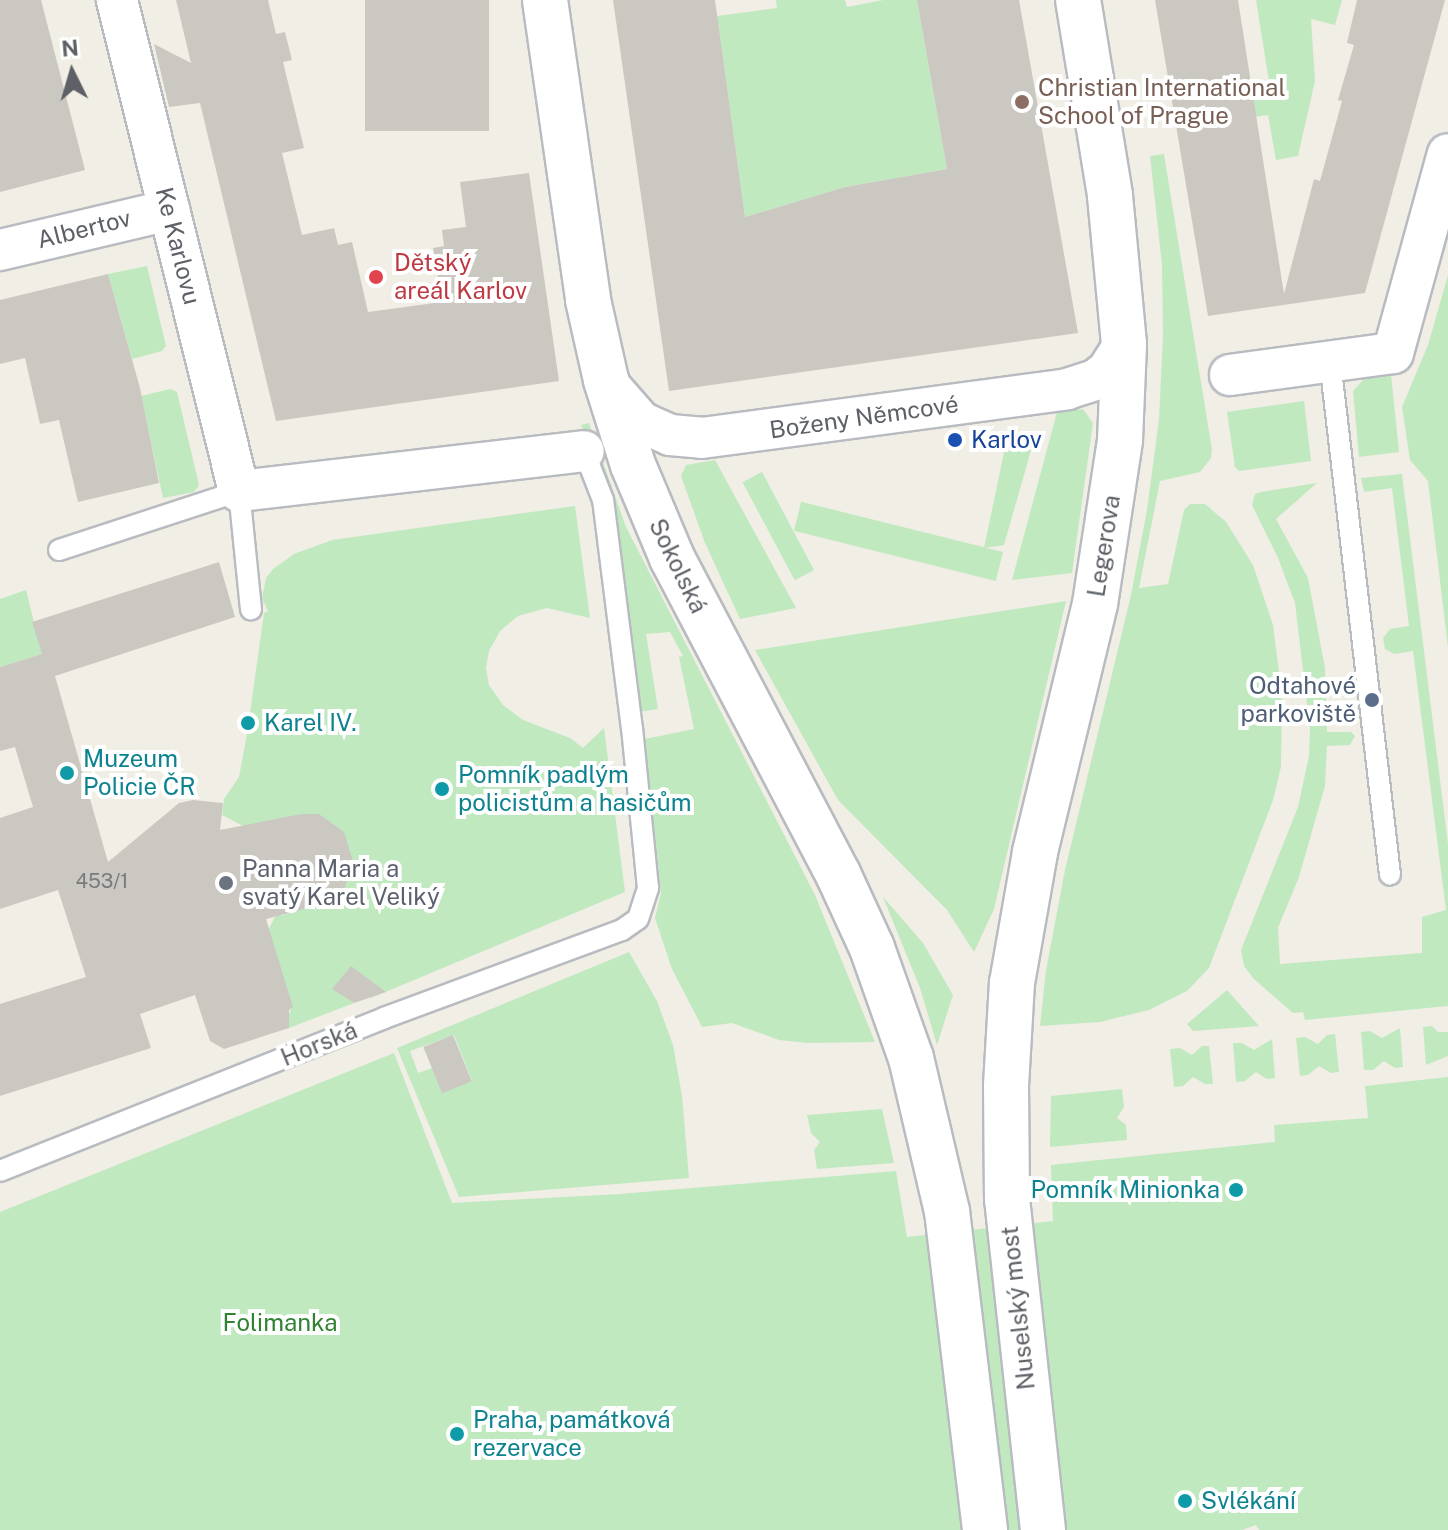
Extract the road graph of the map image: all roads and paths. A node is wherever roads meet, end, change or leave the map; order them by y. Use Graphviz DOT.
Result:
graph roads {
  1 [pos="117,0"];
  2 [pos="545,0"];
  3 [pos="1078,0"];
  4 [pos="1448,154"];
  5 [pos="169,210"];
  6 [pos="0,250"];
  7 [pos="1124,344"];
  8 [pos="1330,361"];
  9 [pos="1230,375"];
  10 [pos="606,380"];
  11 [pos="584,451"];
  12 [pos="239,491"];
  13 [pos="59,550"];
  14 [pos="251,609"];
  15 [pos="1390,875"];
  16 [pos="1006,1086"];
  17 [pos="0,1171"];
  18 [pos="985,1530"];
  19 [pos="1043,1530"];
  1 -- 5 [label="street, Ke Karlovu"];
  2 -- 10 [label="main road, Sokolská"];
  3 -- 7 [label="main road, Legerova"];
  4 -- 8 [label="street"];
  5 -- 6 [label="street, Albertov"];
  5 -- 12 [label="street, Ke Karlovu"];
  7 -- 10 [label="street, Boženy Němcové"];
  7 -- 16 [label="main road, Legerova"];
  8 -- 9 [label="street"];
  8 -- 15 [label="lane"];
  10 -- 18 [label="main road, Sokolská"];
  11 -- 12 [label="street"];
  11 -- 17 [label="lane, Horská"];
  12 -- 13 [label="lane"];
  12 -- 14 [label="lane"];
  16 -- 19 [label="main road, Nuselský most"];
}
